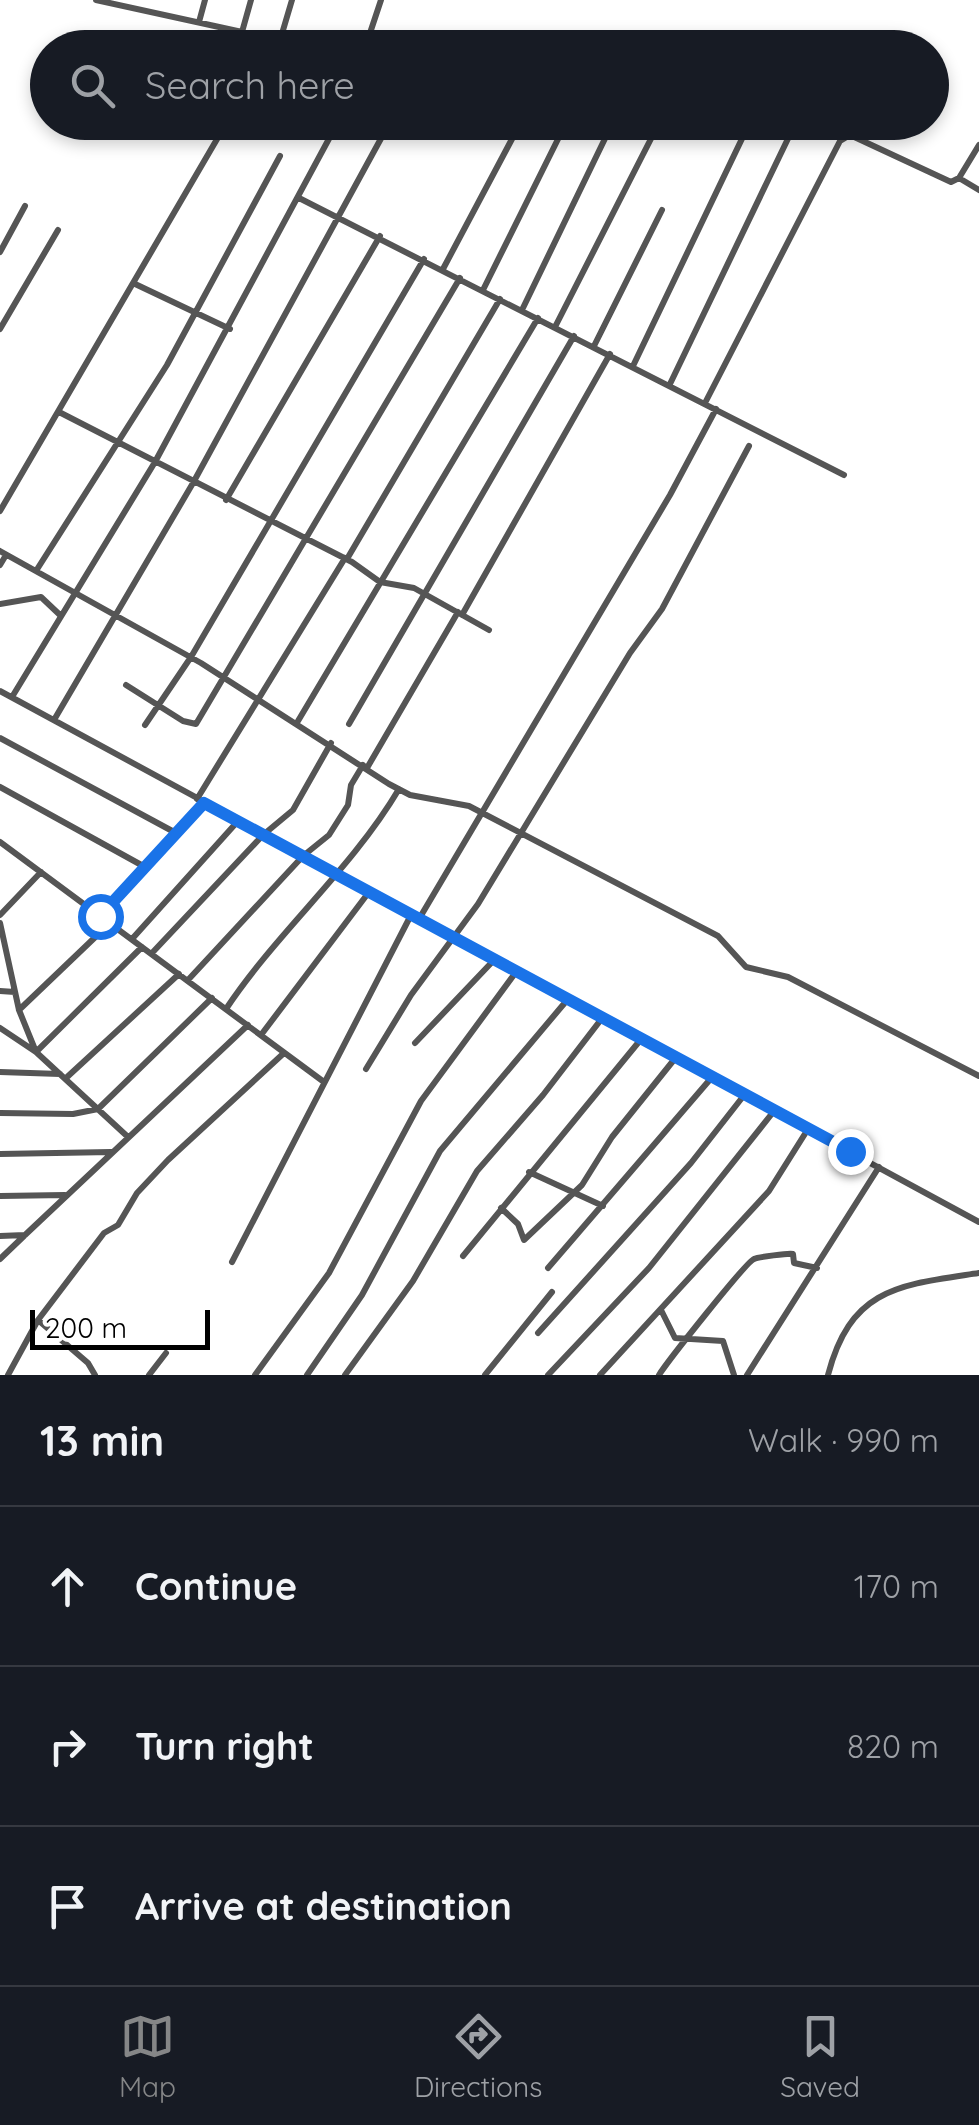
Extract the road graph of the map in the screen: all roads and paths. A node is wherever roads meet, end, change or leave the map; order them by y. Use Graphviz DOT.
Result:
graph roads {
  1 [pos="96,0"];
  2 [pos="205,0"];
  3 [pos="251,0"];
  4 [pos="292,0"];
  5 [pos="381,0"];
  6 [pos="199,22"];
  7 [pos="233,30"];
  8 [pos="243,30"];
  9 [pos="283,30"];
  10 [pos="371,30"];
  11 [pos="217,140"];
  12 [pos="329,140"];
  13 [pos="380,140"];
  14 [pos="511,140"];
  15 [pos="557,140"];
  16 [pos="603,140"];
  17 [pos="650,140"];
  18 [pos="741,140"];
  19 [pos="787,140"];
  20 [pos="842,140"];
  21 [pos="854,140"];
  22 [pos="979,144"];
  23 [pos="280,156"];
  24 [pos="959,178"];
  25 [pos="979,190"];
  26 [pos="299,198"];
  27 [pos="25,206"];
  28 [pos="662,210"];
  29 [pos="339,217"];
  30 [pos="58,230"];
  31 [pos="380,236"];
  32 [pos="0,252"];
  33 [pos="424,259"];
  34 [pos="442,269"];
  35 [pos="460,278"];
  36 [pos="133,282"];
  37 [pos="483,290"];
  38 [pos="500,298"];
  39 [pos="522,310"];
  40 [pos="196,312"];
  41 [pos="538,318"];
  42 [pos="555,326"];
  43 [pos="0,328"];
  44 [pos="230,329"];
  45 [pos="574,336"];
  46 [pos="594,346"];
  47 [pos="610,354"];
  48 [pos="633,366"];
  49 [pos="670,384"];
  50 [pos="706,403"];
  51 [pos="716,409"];
  52 [pos="58,412"];
  53 [pos="118,441"];
  54 [pos="749,446"];
  55 [pos="155,462"];
  56 [pos="844,475"];
  57 [pos="193,483"];
  58 [pos="226,500"];
  59 [pos="0,510"];
  60 [pos="268,521"];
  61 [pos="308,540"];
  62 [pos="3,553"];
  63 [pos="346,559"];
  64 [pos="0,566"];
  65 [pos="36,571"];
  66 [pos="380,582"];
  67 [pos="424,594"];
  68 [pos="74,595"];
  69 [pos="0,604"];
  70 [pos="460,614"];
  71 [pos="60,615"];
  72 [pos="112,616"];
  73 [pos="489,630"];
  74 [pos="191,657"];
  75 [pos="226,678"];
  76 [pos="126,685"];
  77 [pos="0,691"];
  78 [pos="12,696"];
  79 [pos="261,699"];
  80 [pos="158,706"];
  81 [pos="54,720"];
  82 [pos="298,722"];
  83 [pos="349,724"];
  84 [pos="144,725"];
  85 [pos="0,738"];
  86 [pos="330,743"];
  87 [pos="365,767"];
  88 [pos="0,787"];
  89 [pos="399,789"];
  90 [pos="201,801"];
  91 [pos="481,812"];
  92 [pos="238,821"];
  93 [pos="518,832"];
  94 [pos="176,833"];
  95 [pos="263,835"];
  96 [pos="0,842"];
  97 [pos="303,856"];
  98 [pos="145,867"];
  99 [pos="42,872"];
  100 [pos="338,875"];
  101 [pos="370,892"];
  102 [pos="0,915"];
  103 [pos="100,916"];
  104 [pos="415,917"];
  105 [pos="0,923"];
  106 [pos="110,923"];
  107 [pos="452,937"];
  108 [pos="132,939"];
  109 [pos="142,946"];
  110 [pos="3,950"];
  111 [pos="152,954"];
  112 [pos="494,960"];
  113 [pos="516,972"];
  114 [pos="179,974"];
  115 [pos="188,980"];
  116 [pos="0,992"];
  117 [pos="15,992"];
  118 [pos="212,998"];
  119 [pos="568,999"];
  120 [pos="226,1009"];
  121 [pos="19,1010"];
  122 [pos="603,1017"];
  123 [pos="248,1025"];
  124 [pos="0,1028"];
  125 [pos="261,1035"];
  126 [pos="642,1038"];
  127 [pos="415,1044"];
  128 [pos="36,1052"];
  129 [pos="284,1052"];
  130 [pos="677,1056"];
  131 [pos="366,1069"];
  132 [pos="0,1072"];
  133 [pos="64,1076"];
  134 [pos="713,1076"];
  135 [pos="979,1076"];
  136 [pos="324,1082"];
  137 [pos="745,1094"];
  138 [pos="98,1109"];
  139 [pos="775,1110"];
  140 [pos="0,1114"];
  141 [pos="808,1129"];
  142 [pos="128,1137"];
  143 [pos="112,1152"];
  144 [pos="0,1154"];
  145 [pos="879,1168"];
  146 [pos="529,1172"];
  147 [pos="66,1194"];
  148 [pos="574,1194"];
  149 [pos="0,1196"];
  150 [pos="602,1205"];
  151 [pos="500,1208"];
  152 [pos="979,1222"];
  153 [pos="25,1235"];
  154 [pos="0,1236"];
  155 [pos="463,1256"];
  156 [pos="0,1260"];
  157 [pos="232,1262"];
  158 [pos="548,1268"];
  159 [pos="816,1268"];
  160 [pos="979,1273"];
  161 [pos="552,1292"];
  162 [pos="661,1310"];
  163 [pos="38,1320"];
  164 [pos="538,1333"];
  165 [pos="683,1339"];
  166 [pos="166,1353"];
  167 [pos="8,1375"];
  168 [pos="95,1375"];
  169 [pos="149,1375"];
  170 [pos="255,1375"];
  171 [pos="306,1375"];
  172 [pos="345,1375"];
  173 [pos="485,1375"];
  174 [pos="548,1375"];
  175 [pos="600,1375"];
  176 [pos="659,1375"];
  177 [pos="734,1375"];
  178 [pos="747,1375"];
  179 [pos="828,1375"];
  1 -- 6 [label="street"];
  2 -- 6 [label="street"];
  3 -- 8 [label="street"];
  4 -- 9 [label="street"];
  5 -- 10 [label="street"];
  6 -- 7 [label="street"];
  11 -- 36 [label="street"];
  12 -- 26 [label="street"];
  13 -- 29 [label="street"];
  14 -- 34 [label="street"];
  15 -- 37 [label="street"];
  16 -- 39 [label="street"];
  17 -- 42 [label="street"];
  18 -- 48 [label="street"];
  19 -- 49 [label="street"];
  20 -- 50 [label="street"];
  21 -- 24 [label="street"];
  22 -- 24 [label="street"];
  23 -- 40 [label="street"];
  24 -- 25 [label="street"];
  26 -- 29 [label="street"];
  26 -- 44 [label="street"];
  27 -- 32 [label="street"];
  28 -- 46 [label="street"];
  29 -- 31 [label="street"];
  29 -- 57 [label="street"];
  30 -- 43 [label="street"];
  31 -- 33 [label="street"];
  31 -- 58 [label="street"];
  33 -- 34 [label="street"];
  33 -- 60 [label="street"];
  34 -- 35 [label="street"];
  35 -- 37 [label="street"];
  35 -- 61 [label="street"];
  36 -- 40 [label="street"];
  36 -- 52 [label="street"];
  37 -- 38 [label="street"];
  38 -- 39 [label="street"];
  38 -- 63 [label="street"];
  39 -- 41 [label="street"];
  40 -- 44 [label="street"];
  40 -- 53 [label="street"];
  41 -- 42 [label="street"];
  41 -- 66 [label="street"];
  42 -- 45 [label="street"];
  44 -- 55 [label="street"];
  45 -- 46 [label="street"];
  45 -- 67 [label="street"];
  46 -- 47 [label="street"];
  47 -- 48 [label="street"];
  47 -- 70 [label="street"];
  48 -- 49 [label="street"];
  49 -- 50 [label="street"];
  50 -- 51 [label="street"];
  51 -- 56 [label="street"];
  51 -- 91 [label="street"];
  52 -- 53 [label="street"];
  52 -- 59 [label="street"];
  53 -- 55 [label="street"];
  53 -- 65 [label="street"];
  54 -- 93 [label="street"];
  55 -- 57 [label="street"];
  55 -- 68 [label="street"];
  57 -- 58 [label="street"];
  57 -- 72 [label="street"];
  58 -- 60 [label="street"];
  60 -- 61 [label="street"];
  60 -- 74 [label="street"];
  61 -- 63 [label="street"];
  61 -- 75 [label="street"];
  62 -- 64 [label="street"];
  62 -- 65 [label="street"];
  63 -- 66 [label="street"];
  63 -- 79 [label="street"];
  65 -- 68 [label="street"];
  66 -- 67 [label="street"];
  66 -- 82 [label="street"];
  67 -- 70 [label="street"];
  67 -- 83 [label="street"];
  68 -- 71 [label="street"];
  68 -- 72 [label="street"];
  69 -- 71 [label="street"];
  70 -- 73 [label="street"];
  70 -- 87 [label="street"];
  71 -- 78 [label="street"];
  72 -- 74 [label="street"];
  72 -- 81 [label="street"];
  74 -- 75 [label="street"];
  74 -- 80 [label="street"];
  75 -- 79 [label="street"];
  75 -- 80 [label="street"];
  76 -- 80 [label="street"];
  77 -- 78 [label="street"];
  78 -- 81 [label="street"];
  79 -- 82 [label="street"];
  79 -- 90 [label="street"];
  80 -- 84 [label="street"];
  81 -- 90 [label="street"];
  82 -- 86 [label="street"];
  85 -- 94 [label="street"];
  86 -- 87 [label="street"];
  86 -- 95 [label="street"];
  87 -- 89 [label="street"];
  87 -- 97 [label="street"];
  88 -- 98 [label="street"];
  89 -- 91 [label="street"];
  89 -- 100 [label="street"];
  90 -- 92 [label="street"];
  90 -- 94 [label="street"];
  91 -- 93 [label="street"];
  91 -- 104 [label="street"];
  92 -- 95 [label="street"];
  92 -- 108 [label="street"];
  93 -- 107 [label="street"];
  93 -- 135 [label="street"];
  94 -- 98 [label="street"];
  95 -- 97 [label="street"];
  95 -- 111 [label="street"];
  96 -- 99 [label="street"];
  97 -- 100 [label="street"];
  97 -- 115 [label="street"];
  98 -- 103 [label="street"];
  99 -- 102 [label="street"];
  99 -- 103 [label="street"];
  100 -- 101 [label="street"];
  100 -- 120 [label="street"];
  101 -- 104 [label="street"];
  101 -- 125 [label="street"];
  103 -- 106 [label="street"];
  104 -- 107 [label="street"];
  104 -- 136 [label="street"];
  105 -- 110 [label="street"];
  106 -- 108 [label="street"];
  106 -- 121 [label="street"];
  107 -- 112 [label="street"];
  107 -- 131 [label="street"];
  108 -- 109 [label="street"];
  109 -- 111 [label="street"];
  109 -- 128 [label="street"];
  110 -- 117 [label="street"];
  111 -- 114 [label="street"];
  112 -- 113 [label="street"];
  112 -- 127 [label="street"];
  113 -- 119 [label="street"];
  113 -- 170 [label="street"];
  114 -- 115 [label="street"];
  114 -- 133 [label="street"];
  115 -- 118 [label="street"];
  116 -- 117 [label="street"];
  117 -- 121 [label="street"];
  118 -- 120 [label="street"];
  118 -- 138 [label="street"];
  119 -- 122 [label="street"];
  119 -- 171 [label="street"];
  120 -- 123 [label="street"];
  121 -- 128 [label="street"];
  122 -- 126 [label="street"];
  122 -- 172 [label="street"];
  123 -- 125 [label="street"];
  123 -- 142 [label="street"];
  124 -- 128 [label="street"];
  125 -- 129 [label="street"];
  126 -- 130 [label="street"];
  126 -- 146 [label="street"];
  128 -- 133 [label="street"];
  129 -- 136 [label="street"];
  129 -- 163 [label="street"];
  130 -- 134 [label="street"];
  130 -- 148 [label="street"];
  132 -- 133 [label="street"];
  133 -- 138 [label="street"];
  134 -- 137 [label="street"];
  134 -- 150 [label="street"];
  136 -- 157 [label="street"];
  137 -- 139 [label="street"];
  137 -- 164 [label="street"];
  138 -- 140 [label="street"];
  138 -- 142 [label="street"];
  139 -- 141 [label="street"];
  139 -- 174 [label="street"];
  141 -- 145 [label="street"];
  141 -- 162 [label="street"];
  142 -- 143 [label="street"];
  143 -- 144 [label="street"];
  143 -- 147 [label="street"];
  145 -- 152 [label="street"];
  145 -- 159 [label="street"];
  146 -- 148 [label="street"];
  146 -- 151 [label="street"];
  147 -- 149 [label="street"];
  147 -- 153 [label="street"];
  148 -- 150 [label="street"];
  148 -- 151 [label="street"];
  150 -- 158 [label="street"];
  151 -- 155 [label="street"];
  153 -- 154 [label="street"];
  153 -- 156 [label="street"];
  159 -- 165 [label="street"];
  159 -- 178 [label="street"];
  160 -- 179 [label="street"];
  161 -- 173 [label="street"];
  162 -- 165 [label="street"];
  162 -- 175 [label="street"];
  163 -- 167 [label="street"];
  163 -- 168 [label="street"];
  165 -- 176 [label="street"];
  165 -- 177 [label="street"];
  166 -- 169 [label="street"];
}
